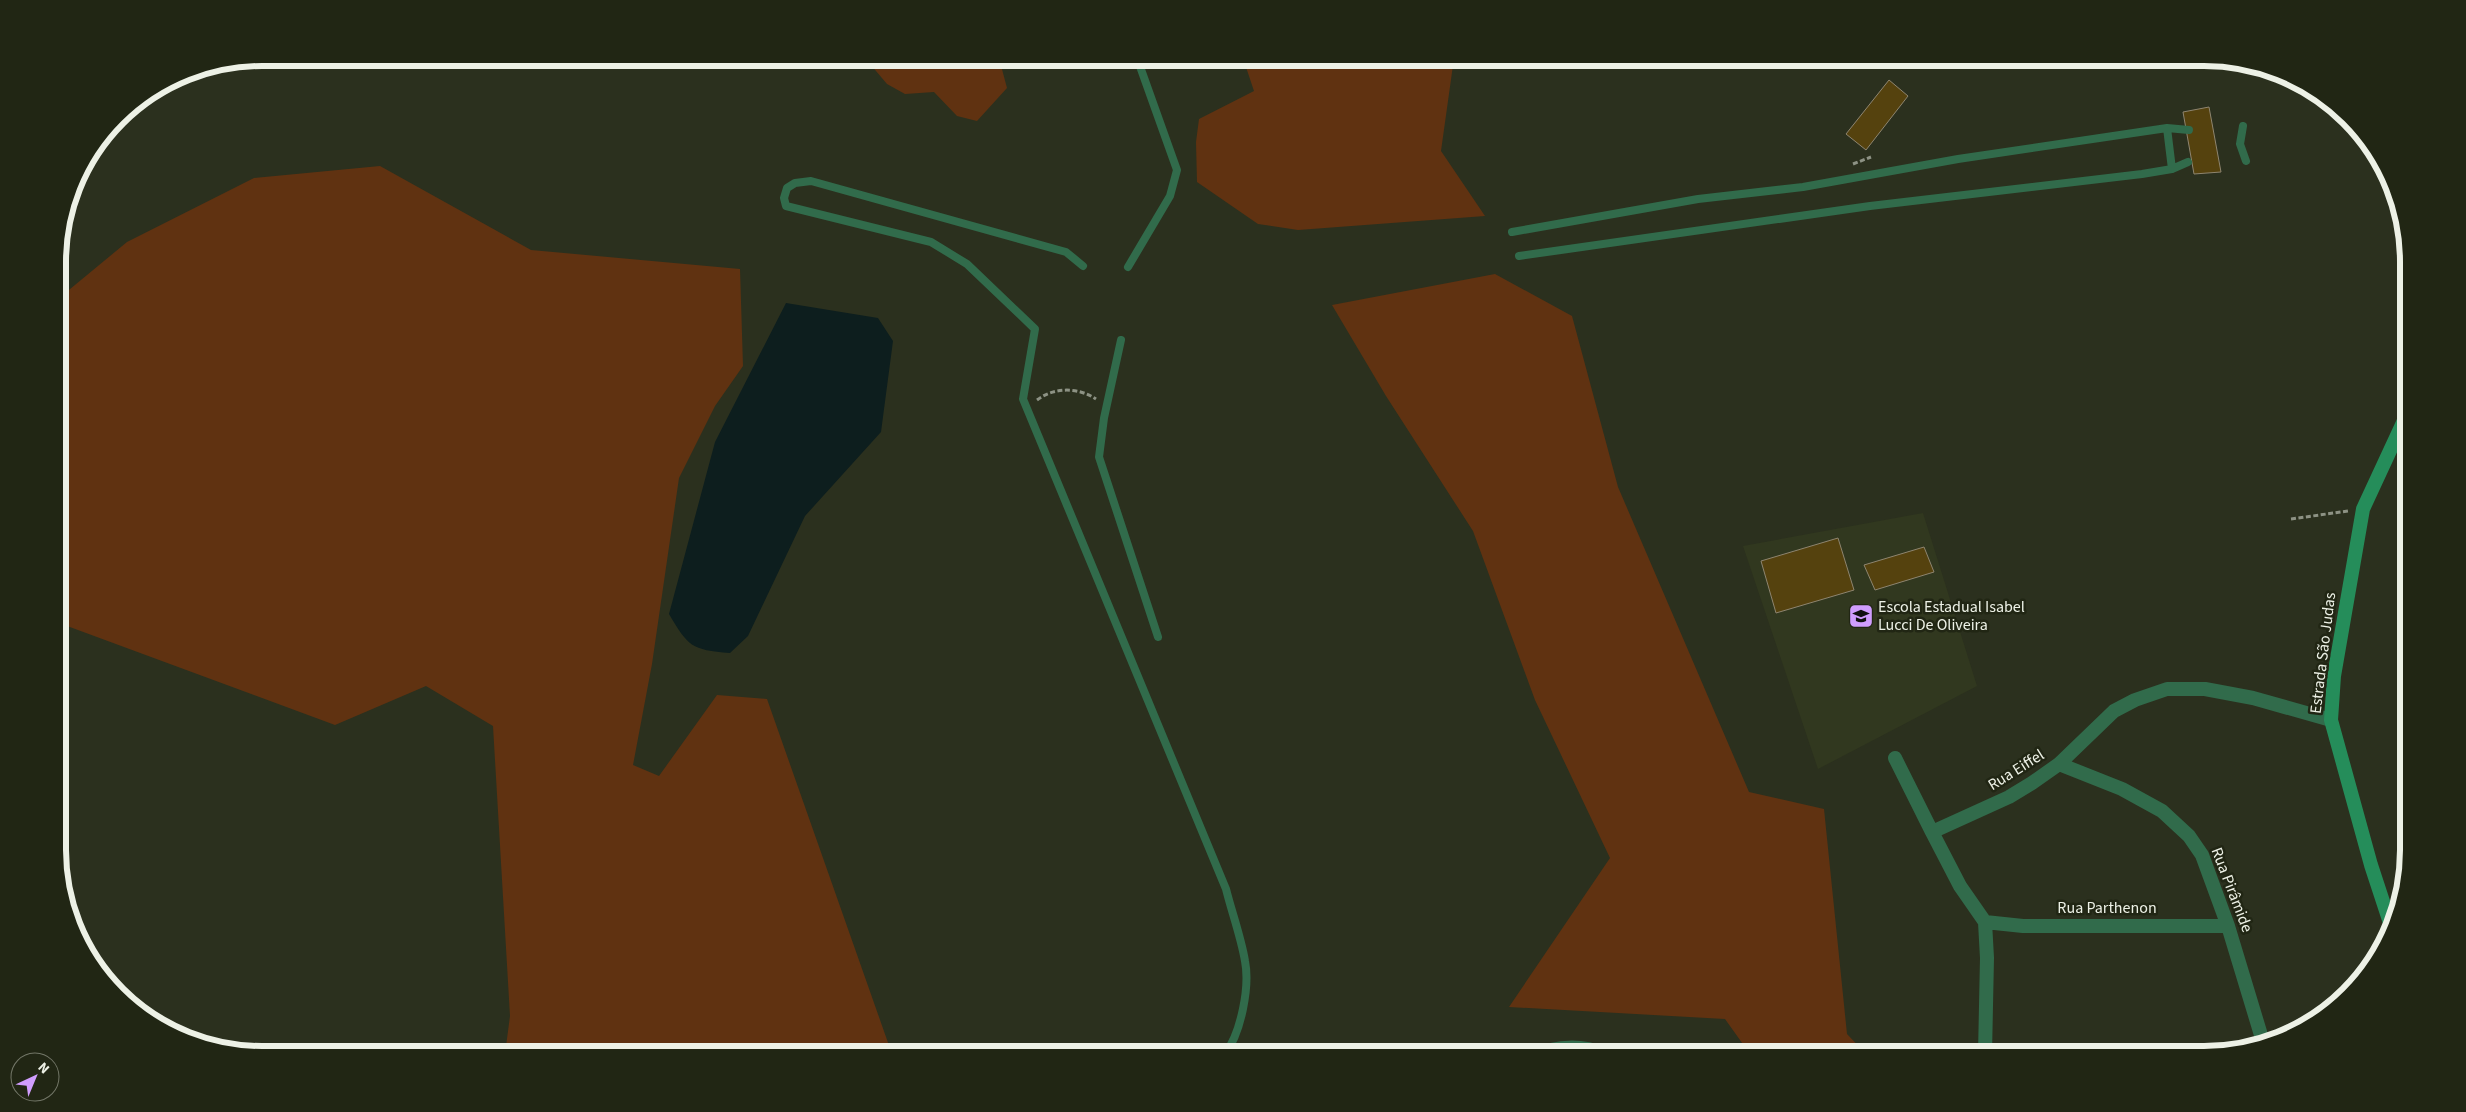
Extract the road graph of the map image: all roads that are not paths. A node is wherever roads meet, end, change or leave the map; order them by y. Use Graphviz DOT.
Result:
graph roads {
  1 [pos="1140,66"];
  2 [pos="2243,126"];
  3 [pos="2167,128"];
  4 [pos="2189,130"];
  5 [pos="2246,161"];
  6 [pos="2188,162"];
  7 [pos="2172,169"];
  8 [pos="1512,232"];
  9 [pos="1519,256"];
  10 [pos="1083,266"];
  11 [pos="1128,268"];
  12 [pos="1121,340"];
  13 [pos="2400,429"];
  14 [pos="1158,637"];
  15 [pos="2331,720"];
  16 [pos="1896,758"];
  17 [pos="2059,764"];
  18 [pos="1932,832"];
  19 [pos="2388,917"];
  20 [pos="1986,922"];
  21 [pos="2228,926"];
  22 [pos="2262,1037"];
  23 [pos="1232,1046"];
  24 [pos="1984,1046"];
  1 -- 11 [label="lane"];
  2 -- 5 [label="lane"];
  3 -- 4 [label="lane"];
  3 -- 7 [label="lane"];
  3 -- 8 [label="lane"];
  6 -- 7 [label="lane"];
  7 -- 9 [label="lane"];
  10 -- 23 [label="lane"];
  12 -- 14 [label="lane"];
  13 -- 15 [label="main road, Estrada São Judas"];
  15 -- 17 [label="street, Rua Eiffel"];
  15 -- 19 [label="main road, Estrada São Judas"];
  16 -- 18 [label="street"];
  17 -- 18 [label="street, Rua Eiffel"];
  17 -- 21 [label="street, Rua Pirâmide"];
  18 -- 20 [label="street"];
  20 -- 21 [label="street, Rua Parthenon"];
  20 -- 24 [label="street"];
  21 -- 22 [label="street, Rua Pirâmide"];
}
